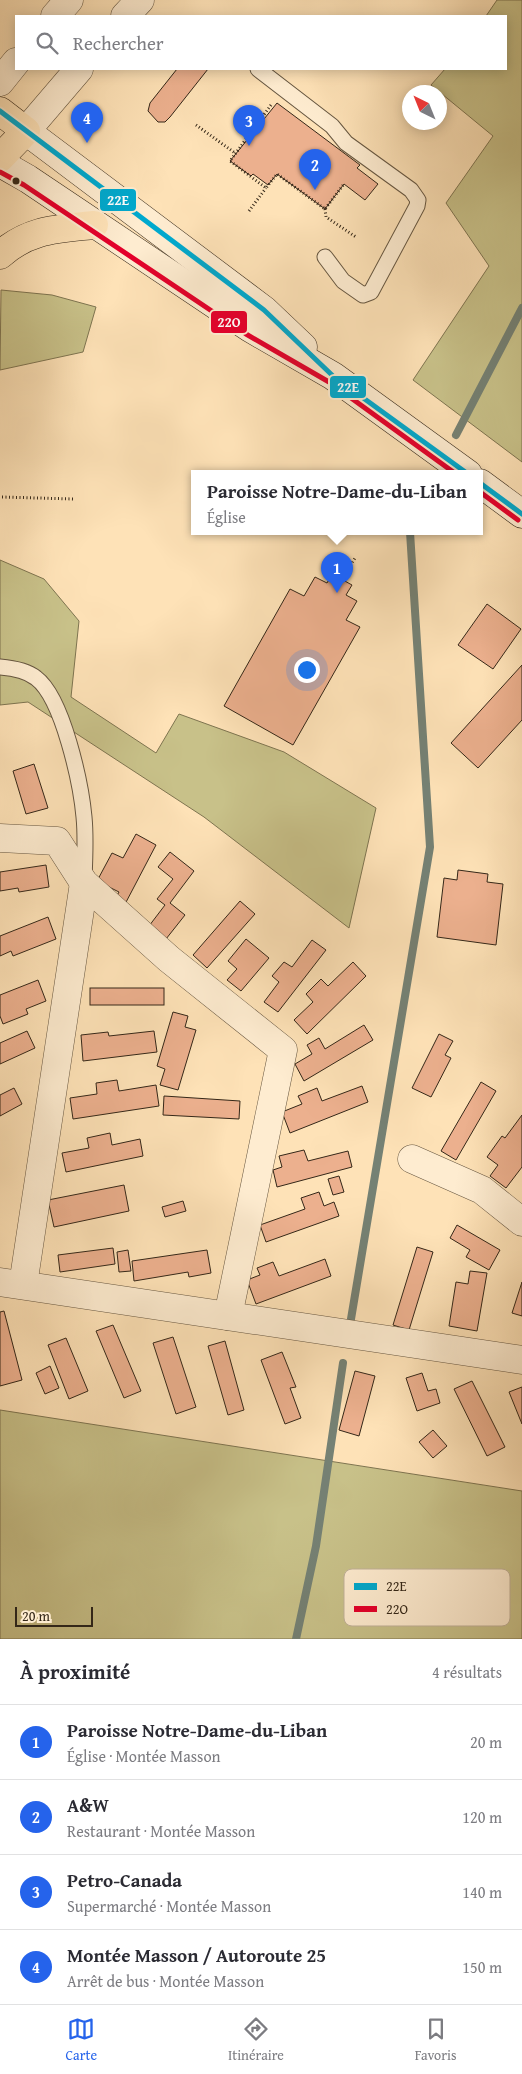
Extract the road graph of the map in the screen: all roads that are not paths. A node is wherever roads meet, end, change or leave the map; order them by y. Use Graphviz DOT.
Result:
graph roads {
  1 [pos="69,0"];
  2 [pos="140,0"];
  3 [pos="56,15"];
  4 [pos="126,15"];
  5 [pos="15,63"];
  6 [pos="78,70"];
  7 [pos="259,70"];
  8 [pos="0,82"];
  9 [pos="0,111"];
  10 [pos="26,131"];
  11 [pos="0,158"];
  12 [pos="0,163"];
  13 [pos="94,225"];
  14 [pos="0,255"];
  15 [pos="326,256"];
  16 [pos="333,376"];
  17 [pos="462,470"];
  18 [pos="483,485"];
  19 [pos="522,514"];
  20 [pos="0,667"];
  21 [pos="0,838"];
  22 [pos="84,882"];
  23 [pos="412,1159"];
  24 [pos="522,1222"];
  25 [pos="11,1283"];
  26 [pos="228,1316"];
  27 [pos="522,1360"];
  1 -- 3 [label="street"];
  2 -- 4 [label="street"];
  5 -- 8 [label="street"];
  6 -- 10 [label="street"];
  7 -- 15 [label="lane"];
  9 -- 10 [label="main road"];
  10 -- 11 [label="main road"];
  10 -- 16 [label="street"];
  12 -- 13 [label="street"];
  13 -- 14 [label="main road"];
  13 -- 16 [label="street"];
  16 -- 17 [label="street"];
  18 -- 19 [label="street"];
  20 -- 22 [label="lane"];
  21 -- 22 [label="street"];
  22 -- 25 [label="street"];
  22 -- 26 [label="street"];
  23 -- 24 [label="street"];
  25 -- 26 [label="street"];
  26 -- 27 [label="street"];
}
